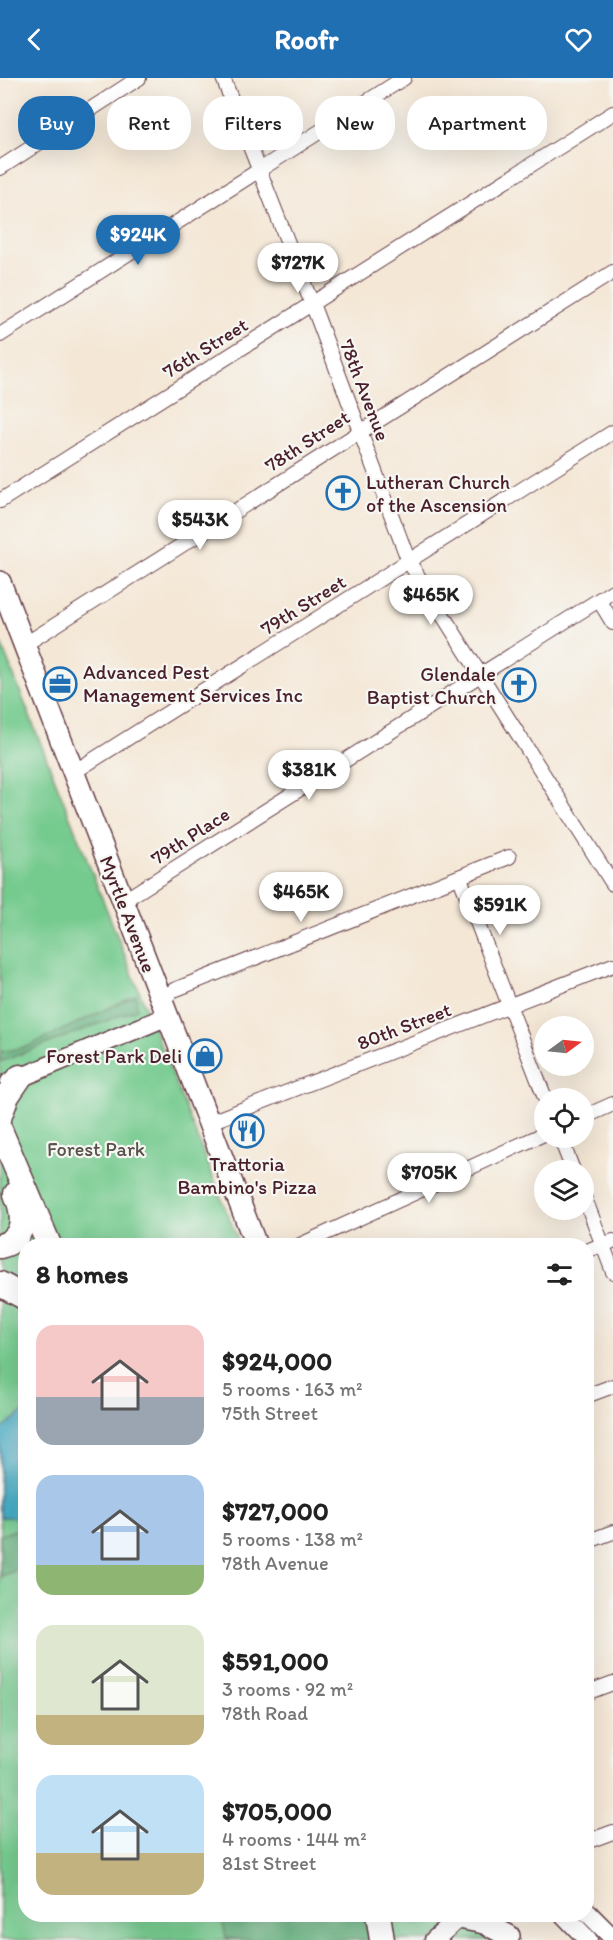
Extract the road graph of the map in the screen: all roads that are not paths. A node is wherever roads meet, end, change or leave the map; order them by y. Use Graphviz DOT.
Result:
graph roads {
  1 [pos="139,78"];
  2 [pos="223,78"];
  3 [pos="404,78"];
  4 [pos="613,113"];
  5 [pos="0,168"];
  6 [pos="259,171"];
  7 [pos="613,272"];
  8 [pos="312,304"];
  9 [pos="0,335"];
  10 [pos="360,430"];
  11 [pos="613,432"];
  12 [pos="0,501"];
  13 [pos="409,562"];
  14 [pos="0,582"];
  15 [pos="613,591"];
  16 [pos="599,600"];
  17 [pos="613,624"];
  18 [pos="24,645"];
  19 [pos="479,675"];
  20 [pos="74,772"];
  21 [pos="509,857"];
  22 [pos="460,878"];
  23 [pos="613,884"];
  24 [pos="123,901"];
  25 [pos="613,965"];
  26 [pos="510,1006"];
  27 [pos="164,1009"];
  28 [pos="10,1081"];
  29 [pos="541,1088"];
  30 [pos="613,1104"];
  31 [pos="594,1113"];
  32 [pos="0,1115"];
  33 [pos="208,1123"];
  34 [pos="0,1130"];
  35 [pos="534,1139"];
  36 [pos="0,1156"];
  37 [pos="594,1216"];
  38 [pos="46,1238"];
  39 [pos="253,1238"];
  40 [pos="315,1238"];
  41 [pos="608,1243"];
  42 [pos="0,1246"];
  43 [pos="0,1267"];
  44 [pos="613,1272"];
  45 [pos="18,1276"];
  46 [pos="0,1284"];
  47 [pos="18,1294"];
  48 [pos="613,1386"];
  49 [pos="594,1393"];
  50 [pos="613,1532"];
  51 [pos="594,1539"];
  52 [pos="613,1683"];
  53 [pos="594,1690"];
  54 [pos="613,1832"];
  55 [pos="594,1839"];
  56 [pos="594,1919"];
  57 [pos="454,1922"];
  58 [pos="481,1922"];
  59 [pos="508,1922"];
  60 [pos="571,1922"];
  61 [pos="510,1938"];
  62 [pos="613,1938"];
  63 [pos="435,1940"];
  64 [pos="588,1940"];
  1 -- 5 [label="street"];
  2 -- 6 [label="street, 78th Avenue"];
  3 -- 6 [label="street"];
  4 -- 8 [label="street, 76th Street"];
  6 -- 8 [label="street, 78th Avenue"];
  6 -- 9 [label="street"];
  7 -- 10 [label="street, 78th Street"];
  8 -- 10 [label="street, 78th Avenue"];
  8 -- 12 [label="street, 76th Street"];
  10 -- 13 [label="street, 78th Avenue"];
  10 -- 18 [label="street, 78th Street"];
  11 -- 13 [label="street, 79th Street"];
  13 -- 19 [label="street, 78th Avenue"];
  13 -- 20 [label="street, 79th Street"];
  14 -- 18 [label="main road, Myrtle Avenue"];
  15 -- 16 [label="street, 79th Place"];
  16 -- 17 [label="street"];
  16 -- 19 [label="street, 79th Place"];
  18 -- 20 [label="main road, Myrtle Avenue"];
  19 -- 23 [label="street, 78th Avenue"];
  19 -- 24 [label="street, 79th Place"];
  20 -- 24 [label="main road, Myrtle Avenue"];
  21 -- 22 [label="street"];
  22 -- 26 [label="street"];
  22 -- 27 [label="street"];
  24 -- 27 [label="main road, Myrtle Avenue"];
  25 -- 26 [label="street, 80th Street"];
  26 -- 29 [label="street"];
  26 -- 33 [label="street, 80th Street"];
  27 -- 28 [label="street"];
  27 -- 33 [label="main road, Myrtle Avenue"];
  28 -- 32 [label="highway"];
  30 -- 31 [label="street"];
  33 -- 39 [label="main road, Myrtle Avenue"];
  34 -- 38 [label="highway"];
  35 -- 40 [label="street"];
  36 -- 42 [label="highway"];
  37 -- 41 [label="street"];
  41 -- 44 [label="street"];
  43 -- 45 [label="highway"];
  46 -- 47 [label="highway"];
  48 -- 49 [label="street"];
  50 -- 51 [label="street"];
  52 -- 53 [label="street"];
  54 -- 55 [label="street"];
  56 -- 62 [label="street"];
  57 -- 63 [label="street"];
  58 -- 61 [label="main road"];
  59 -- 61 [label="main road"];
  60 -- 64 [label="street"];
}
